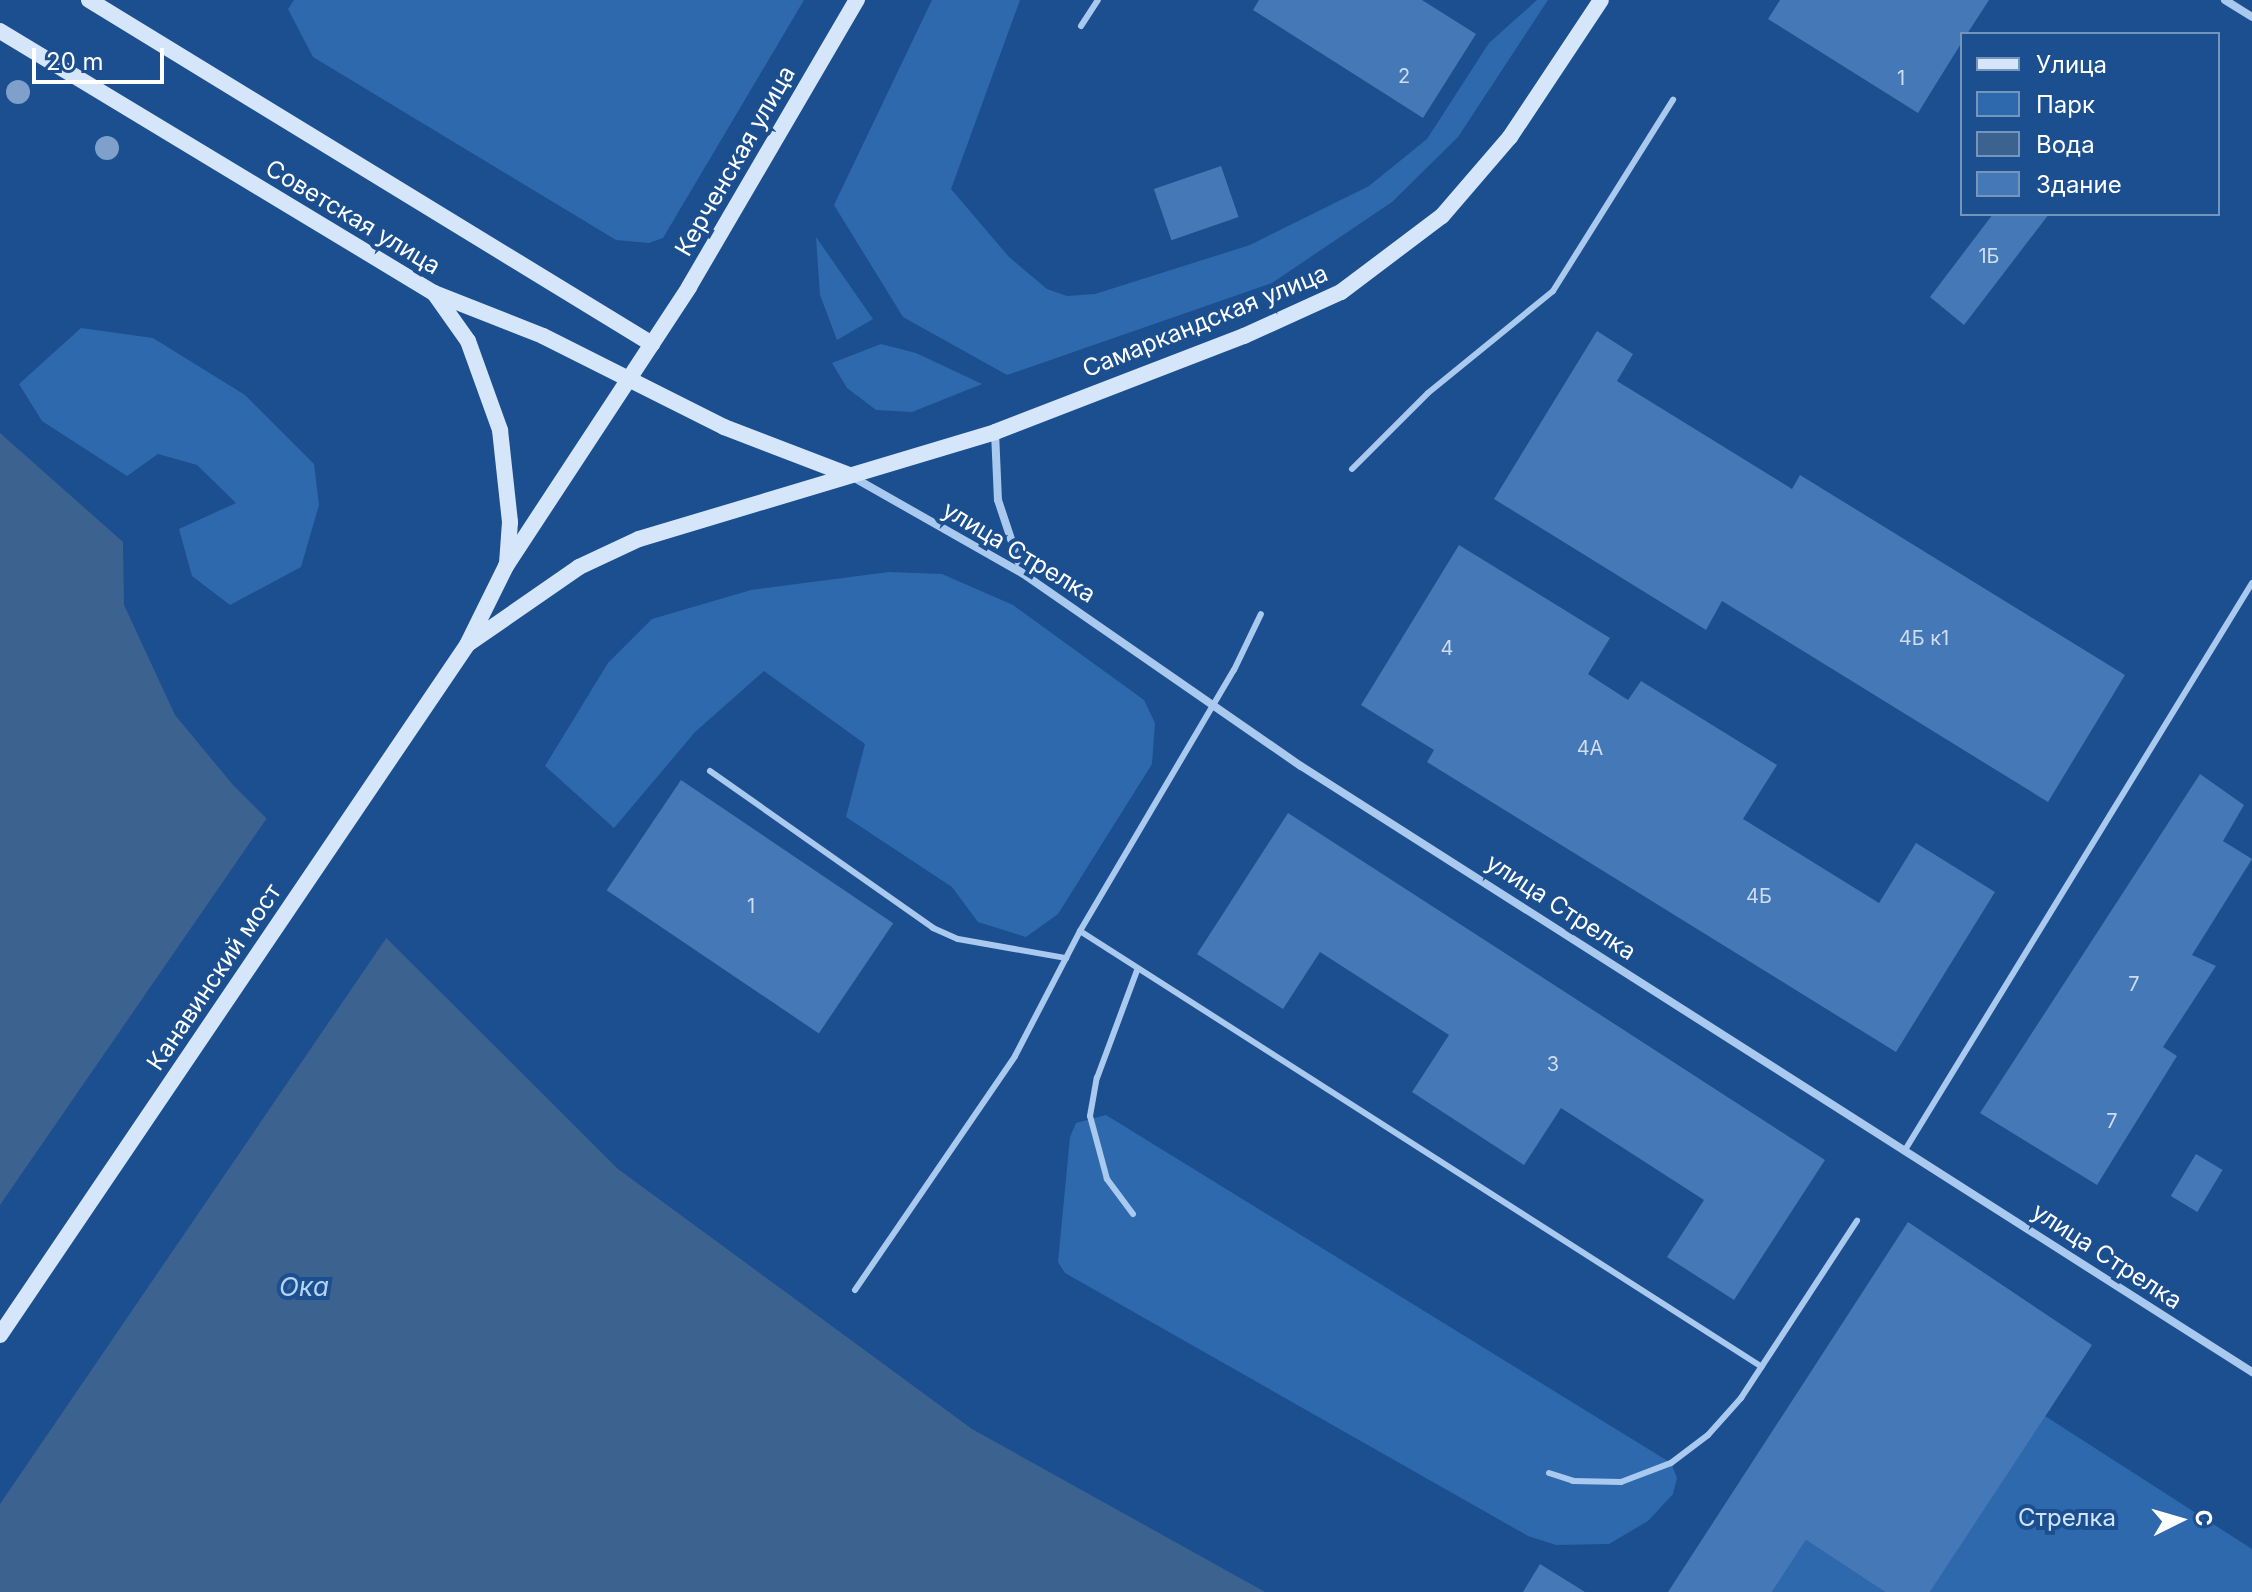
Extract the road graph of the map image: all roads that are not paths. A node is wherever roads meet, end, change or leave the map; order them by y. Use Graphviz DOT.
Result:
graph roads {
  1 [pos="89,0"];
  2 [pos="857,0"];
  3 [pos="1098,0"];
  4 [pos="1601,0"];
  5 [pos="2225,0"];
  6 [pos="2252,17"];
  7 [pos="1081,26"];
  8 [pos="0,31"];
  9 [pos="1673,100"];
  10 [pos="434,293"];
  11 [pos="652,344"];
  12 [pos="626,382"];
  13 [pos="995,432"];
  14 [pos="1352,469"];
  15 [pos="849,475"];
  16 [pos="506,566"];
  17 [pos="1022,573"];
  18 [pos="2252,583"];
  19 [pos="1261,614"];
  20 [pos="467,645"];
  21 [pos="1212,701"];
  22 [pos="710,771"];
  23 [pos="1080,931"];
  24 [pos="1066,958"];
  25 [pos="1138,968"];
  26 [pos="1905,1150"];
  27 [pos="1133,1214"];
  28 [pos="1857,1221"];
  29 [pos="855,1290"];
  30 [pos="0,1335"];
  31 [pos="1762,1367"];
  32 [pos="2252,1372"];
  33 [pos="1549,1473"];
  1 -- 11 [label="main road, Советская улица"];
  2 -- 11 [label="main road, Керченская улица"];
  3 -- 7 [label="lane"];
  4 -- 13 [label="main road, Самаркандская улица"];
  5 -- 6 [label="street"];
  8 -- 10 [label="main road, Советская улица"];
  9 -- 14 [label="lane"];
  10 -- 12 [label="main road"];
  10 -- 16 [label="main road, Советская улица"];
  11 -- 12 [label="main road, Керченская улица"];
  12 -- 15 [label="main road"];
  12 -- 16 [label="main road, Керченская улица"];
  13 -- 15 [label="main road, Самаркандская улица"];
  13 -- 17 [label="street"];
  15 -- 17 [label="street, улица Стрелка"];
  15 -- 20 [label="main road, Самаркандская улица"];
  16 -- 20 [label="main road"];
  17 -- 21 [label="street, улица Стрелка"];
  18 -- 26 [label="lane"];
  19 -- 21 [label="lane"];
  20 -- 30 [label="main road, Канавинский мост"];
  21 -- 23 [label="lane"];
  21 -- 26 [label="street, улица Стрелка"];
  22 -- 24 [label="lane"];
  23 -- 24 [label="lane"];
  23 -- 25 [label="lane"];
  24 -- 29 [label="lane"];
  25 -- 27 [label="lane"];
  25 -- 31 [label="lane"];
  26 -- 32 [label="street, улица Стрелка"];
  28 -- 31 [label="lane"];
  31 -- 33 [label="lane"];
}
